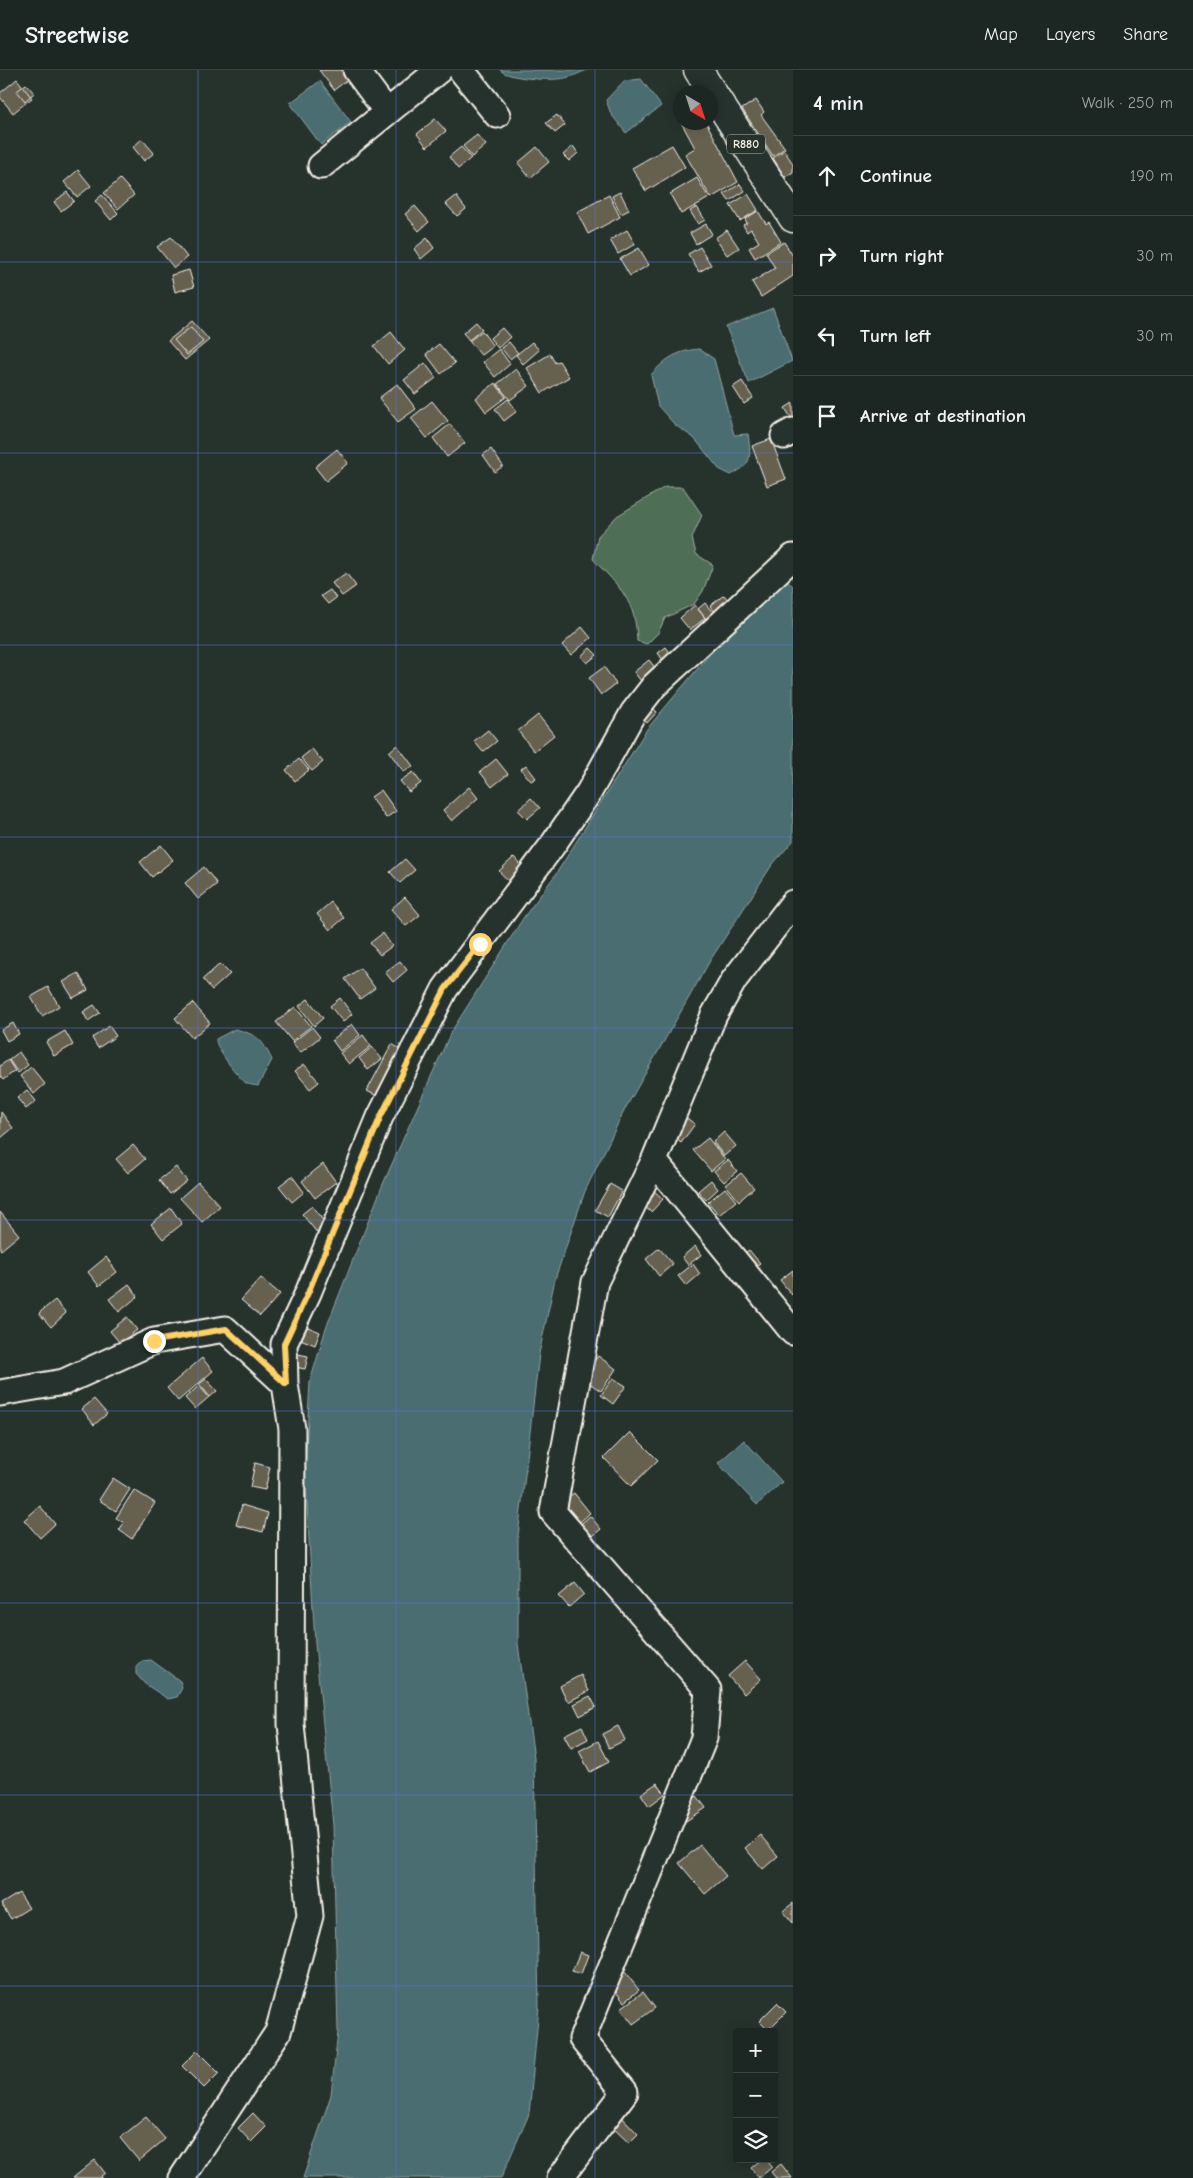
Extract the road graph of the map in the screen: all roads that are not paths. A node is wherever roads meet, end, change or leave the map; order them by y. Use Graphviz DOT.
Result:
graph roads {
  1 [pos="356,70"];
  2 [pos="439,70"];
  3 [pos="461,70"];
  4 [pos="698,70"];
  5 [pos="387,112"];
  6 [pos="497,115"];
  7 [pos="321,166"];
  8 [pos="793,218"];
  9 [pos="793,557"];
  10 [pos="793,903"];
  11 [pos="654,1161"];
  12 [pos="793,1332"];
  13 [pos="286,1384"];
  14 [pos="0,1393"];
  15 [pos="182,2178"];
  16 [pos="560,2178"];
  1 -- 5 [label="street"];
  2 -- 5 [label="street"];
  3 -- 6 [label="street"];
  4 -- 8 [label="main road, R880"];
  5 -- 7 [label="street"];
  9 -- 13 [label="street"];
  10 -- 11 [label="street"];
  11 -- 12 [label="street"];
  11 -- 16 [label="street"];
  13 -- 14 [label="street"];
  13 -- 15 [label="street"];
}
